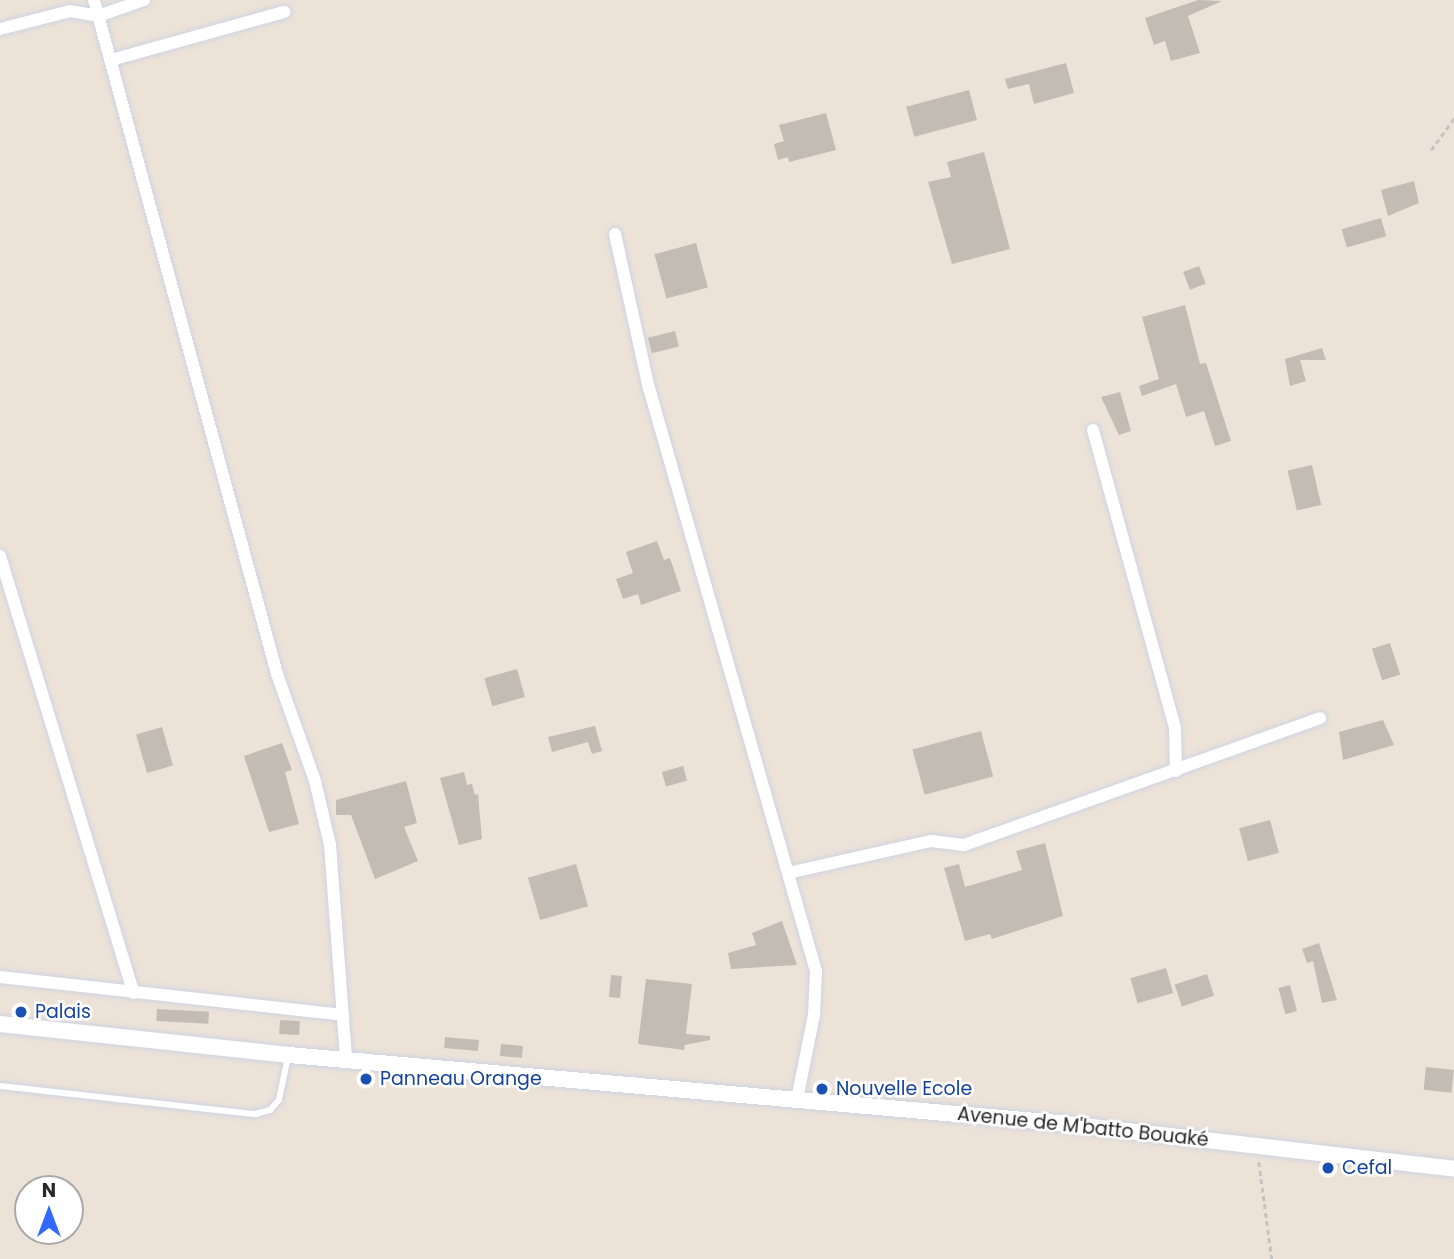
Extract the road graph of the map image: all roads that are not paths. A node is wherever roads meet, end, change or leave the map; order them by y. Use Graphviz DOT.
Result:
graph roads {
  1 [pos="94,0"];
  2 [pos="144,0"];
  3 [pos="284,12"];
  4 [pos="98,16"];
  5 [pos="0,29"];
  6 [pos="111,60"];
  7 [pos="615,234"];
  8 [pos="1093,430"];
  9 [pos="0,556"];
  10 [pos="1320,718"];
  11 [pos="1175,771"];
  12 [pos="788,873"];
  13 [pos="0,976"];
  14 [pos="134,993"];
  15 [pos="343,1015"];
  16 [pos="0,1024"];
  17 [pos="289,1055"];
  18 [pos="345,1058"];
  19 [pos="0,1086"];
  20 [pos="797,1099"];
  21 [pos="1454,1169"];
  1 -- 4 [label="street"];
  2 -- 4 [label="street"];
  3 -- 6 [label="street"];
  4 -- 5 [label="street"];
  4 -- 6 [label="street"];
  6 -- 15 [label="street"];
  7 -- 12 [label="street"];
  8 -- 11 [label="street"];
  9 -- 14 [label="street"];
  10 -- 11 [label="street"];
  11 -- 12 [label="street"];
  12 -- 20 [label="street"];
  13 -- 14 [label="street"];
  14 -- 15 [label="street"];
  15 -- 18 [label="street"];
  16 -- 17 [label="street, Avenue de M'batto Bouaké"];
  17 -- 18 [label="street, Avenue de M'batto Bouaké"];
  17 -- 19 [label="lane"];
  18 -- 20 [label="street, Avenue de M'batto Bouaké"];
  20 -- 21 [label="street, Avenue de M'batto Bouaké"];
}
